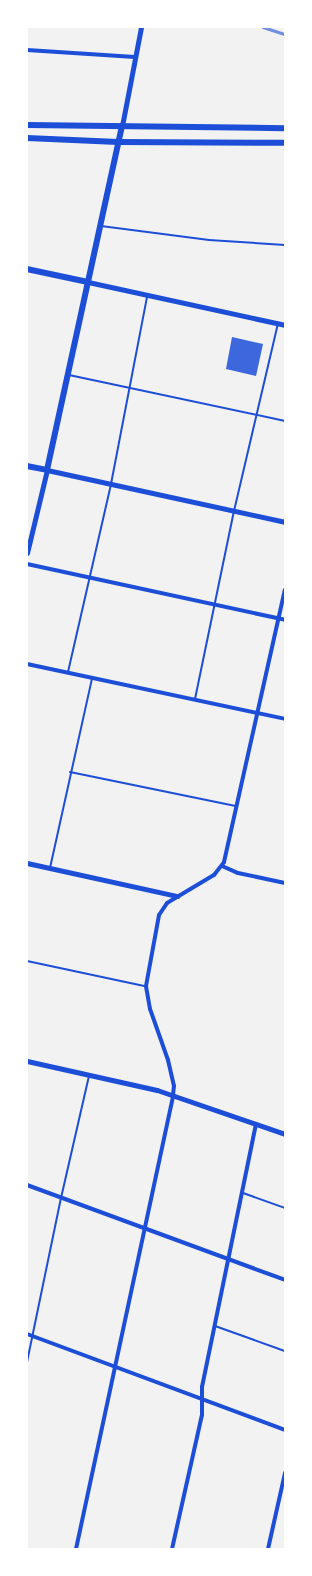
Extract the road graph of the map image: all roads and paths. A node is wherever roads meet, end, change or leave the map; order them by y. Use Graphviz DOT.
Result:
graph roads {
  1 [pos="141,27"];
  2 [pos="27,50"];
  3 [pos="134,57"];
  4 [pos="27,125"];
  5 [pos="122,126"];
  6 [pos="285,128"];
  7 [pos="27,138"];
  8 [pos="118,142"];
  9 [pos="285,143"];
  10 [pos="100,226"];
  11 [pos="285,245"];
  12 [pos="27,269"];
  13 [pos="88,282"];
  14 [pos="148,293"];
  15 [pos="279,323"];
  16 [pos="285,325"];
  17 [pos="68,375"];
  18 [pos="130,388"];
  19 [pos="256,416"];
  20 [pos="285,421"];
  21 [pos="27,466"];
  22 [pos="47,470"];
  23 [pos="111,484"];
  24 [pos="234,510"];
  25 [pos="285,522"];
  26 [pos="27,552"];
  27 [pos="27,564"];
  28 [pos="88,577"];
  29 [pos="285,590"];
  30 [pos="214,604"];
  31 [pos="278,619"];
  32 [pos="285,620"];
  33 [pos="27,664"];
  34 [pos="67,673"];
  35 [pos="92,678"];
  36 [pos="194,699"];
  37 [pos="256,712"];
  38 [pos="285,719"];
  39 [pos="70,772"];
  40 [pos="237,807"];
  41 [pos="27,863"];
  42 [pos="222,866"];
  43 [pos="50,868"];
  44 [pos="285,883"];
  45 [pos="177,896"];
  46 [pos="27,961"];
  47 [pos="146,986"];
  48 [pos="27,1061"];
  49 [pos="89,1075"];
  50 [pos="173,1095"];
  51 [pos="256,1124"];
  52 [pos="285,1134"];
  53 [pos="27,1184"];
  54 [pos="242,1193"];
  55 [pos="61,1198"];
  56 [pos="285,1208"];
  57 [pos="146,1228"];
  58 [pos="229,1260"];
  59 [pos="285,1280"];
  60 [pos="215,1326"];
  61 [pos="27,1334"];
  62 [pos="33,1337"];
  63 [pos="285,1351"];
  64 [pos="27,1362"];
  65 [pos="115,1368"];
  66 [pos="202,1400"];
  67 [pos="285,1430"];
  68 [pos="285,1473"];
  69 [pos="76,1549"];
  70 [pos="172,1549"];
  71 [pos="268,1549"];
  1 -- 3 [label="street"];
  2 -- 3 [label="street"];
  3 -- 5 [label="street"];
  4 -- 5 [label="main road"];
  5 -- 6 [label="main road"];
  5 -- 8 [label="main road"];
  7 -- 8 [label="main road"];
  8 -- 9 [label="main road"];
  8 -- 10 [label="main road"];
  10 -- 11 [label="lane"];
  10 -- 13 [label="main road"];
  12 -- 13 [label="main road"];
  13 -- 14 [label="street"];
  13 -- 17 [label="main road"];
  14 -- 15 [label="street"];
  14 -- 18 [label="lane"];
  15 -- 16 [label="street"];
  15 -- 19 [label="lane"];
  17 -- 18 [label="lane"];
  17 -- 22 [label="main road"];
  18 -- 19 [label="lane"];
  18 -- 23 [label="lane"];
  19 -- 20 [label="lane"];
  19 -- 24 [label="lane"];
  21 -- 22 [label="main road"];
  22 -- 23 [label="street"];
  22 -- 26 [label="street"];
  23 -- 24 [label="street"];
  23 -- 28 [label="lane"];
  24 -- 25 [label="street"];
  24 -- 30 [label="lane"];
  27 -- 28 [label="street"];
  28 -- 30 [label="street"];
  28 -- 34 [label="lane"];
  29 -- 31 [label="street"];
  30 -- 31 [label="street"];
  30 -- 36 [label="lane"];
  31 -- 32 [label="street"];
  31 -- 37 [label="street"];
  33 -- 34 [label="street"];
  34 -- 35 [label="street"];
  35 -- 36 [label="street"];
  35 -- 39 [label="lane"];
  36 -- 37 [label="street"];
  37 -- 38 [label="street"];
  37 -- 40 [label="street"];
  39 -- 40 [label="lane"];
  39 -- 43 [label="lane"];
  40 -- 42 [label="street"];
  41 -- 43 [label="street"];
  42 -- 44 [label="street"];
  42 -- 45 [label="street"];
  43 -- 45 [label="street"];
  45 -- 47 [label="street"];
  46 -- 47 [label="lane"];
  47 -- 50 [label="street"];
  48 -- 49 [label="street"];
  49 -- 50 [label="street"];
  49 -- 55 [label="lane"];
  50 -- 51 [label="street"];
  50 -- 57 [label="street"];
  51 -- 52 [label="street"];
  51 -- 54 [label="street"];
  53 -- 55 [label="street"];
  54 -- 56 [label="lane"];
  54 -- 58 [label="street"];
  55 -- 57 [label="street"];
  55 -- 62 [label="lane"];
  57 -- 58 [label="street"];
  57 -- 65 [label="street"];
  58 -- 59 [label="street"];
  58 -- 60 [label="street"];
  60 -- 63 [label="lane"];
  60 -- 66 [label="street"];
  61 -- 62 [label="street"];
  62 -- 64 [label="lane"];
  62 -- 65 [label="street"];
  65 -- 66 [label="street"];
  65 -- 69 [label="street"];
  66 -- 67 [label="street"];
  66 -- 70 [label="street"];
  68 -- 71 [label="street"];
}
